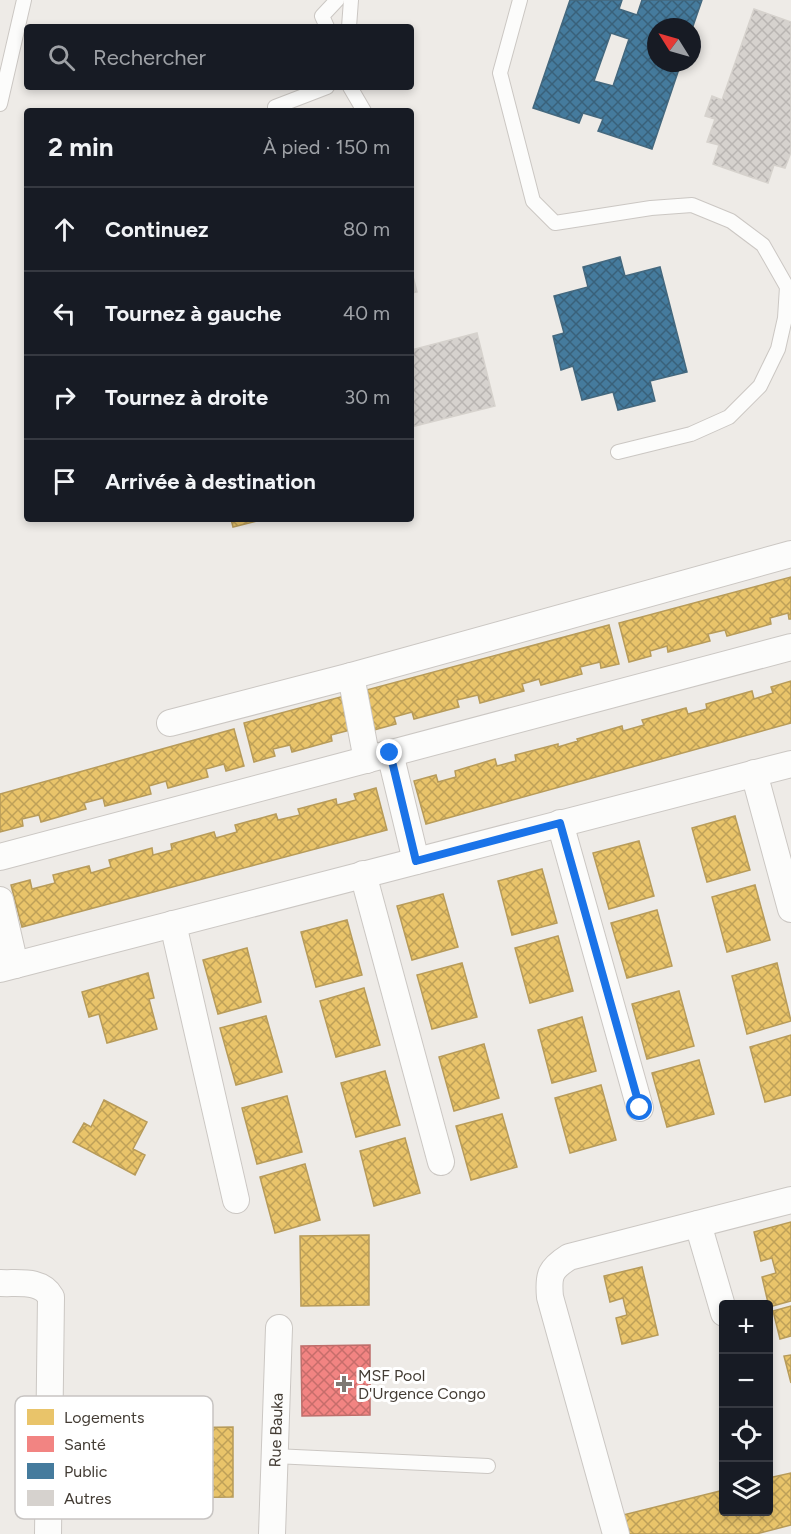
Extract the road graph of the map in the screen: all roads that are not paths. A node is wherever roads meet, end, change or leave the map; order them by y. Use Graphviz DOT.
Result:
graph roads {
  1 [pos="24,0"];
  2 [pos="337,0"];
  3 [pos="351,0"];
  4 [pos="520,0"];
  5 [pos="326,24"];
  6 [pos="349,24"];
  7 [pos="319,90"];
  8 [pos="352,90"];
  9 [pos="0,104"];
  10 [pos="275,108"];
  11 [pos="361,108"];
  12 [pos="789,286"];
  13 [pos="618,452"];
  14 [pos="791,554"];
  15 [pos="791,647"];
  16 [pos="351,676"];
  17 [pos="170,723"];
  18 [pos="379,756"];
  19 [pos="791,764"];
  20 [pos="754,773"];
  21 [pos="560,823"];
  22 [pos="0,857"];
  23 [pos="416,861"];
  24 [pos="363,874"];
  25 [pos="0,900"];
  26 [pos="791,909"];
  27 [pos="173,924"];
  28 [pos="8,967"];
  29 [pos="640,1108"];
  30 [pos="441,1162"];
  31 [pos="236,1200"];
  32 [pos="791,1200"];
  33 [pos="698,1224"];
  34 [pos="0,1283"];
  35 [pos="719,1300"];
  36 [pos="279,1328"];
  37 [pos="50,1396"];
  38 [pos="274,1456"];
  39 [pos="488,1466"];
  40 [pos="48,1519"];
  41 [pos="48,1534"];
  42 [pos="272,1534"];
  43 [pos="616,1534"];
  1 -- 9 [label="lane"];
  2 -- 5 [label="lane"];
  3 -- 6 [label="lane"];
  4 -- 12 [label="lane"];
  7 -- 10 [label="lane"];
  8 -- 11 [label="lane"];
  12 -- 13 [label="lane"];
  14 -- 16 [label="street"];
  15 -- 18 [label="street"];
  16 -- 17 [label="street"];
  16 -- 18 [label="street"];
  18 -- 22 [label="street"];
  18 -- 23 [label="street"];
  19 -- 20 [label="street"];
  20 -- 21 [label="street"];
  20 -- 26 [label="street"];
  21 -- 23 [label="street"];
  21 -- 29 [label="street"];
  23 -- 24 [label="street"];
  24 -- 27 [label="street"];
  24 -- 30 [label="street"];
  25 -- 28 [label="street"];
  27 -- 28 [label="street"];
  27 -- 31 [label="street"];
  32 -- 33 [label="street"];
  33 -- 35 [label="street"];
  33 -- 43 [label="street"];
  34 -- 37 [label="street"];
  36 -- 38 [label="street, Rue Bauka"];
  38 -- 39 [label="lane"];
  38 -- 42 [label="street, Rue Bauka"];
  40 -- 41 [label="street"];
}
